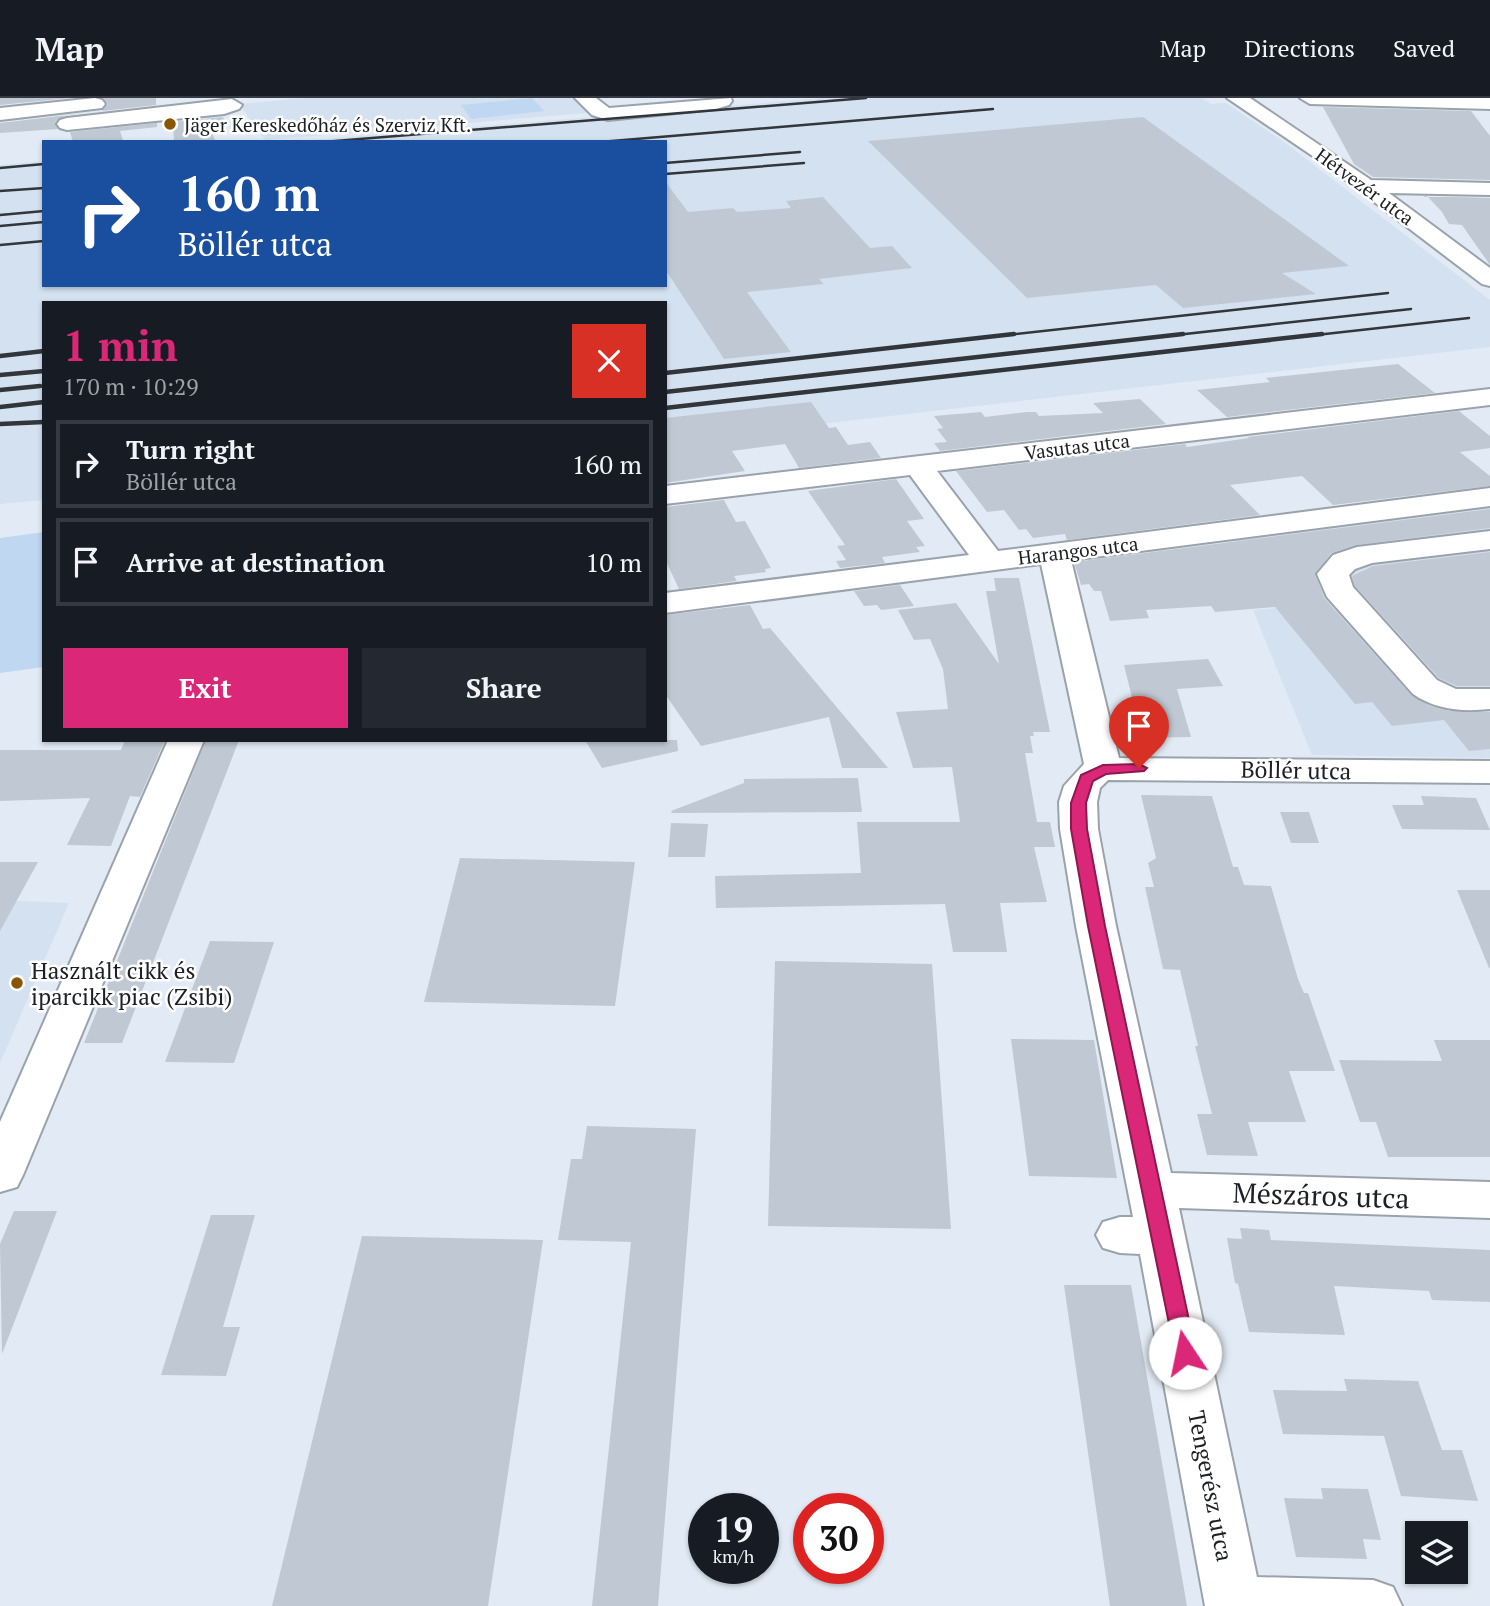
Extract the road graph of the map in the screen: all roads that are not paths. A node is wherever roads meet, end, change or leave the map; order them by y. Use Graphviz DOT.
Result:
graph roads {
  1 [pos="161,98"];
  2 [pos="585,98"];
  3 [pos="721,98"];
  4 [pos="1237,98"];
  5 [pos="1310,98"];
  6 [pos="1478,101"];
  7 [pos="190,105"];
  8 [pos="232,105"];
  9 [pos="0,114"];
  10 [pos="67,124"];
  11 [pos="1367,186"];
  12 [pos="1490,189"];
  13 [pos="1407,216"];
  14 [pos="1383,218"];
  15 [pos="1490,279"];
  16 [pos="1490,397"];
  17 [pos="917,465"];
  18 [pos="667,495"];
  19 [pos="1490,497"];
  20 [pos="1490,540"];
  21 [pos="1054,553"];
  22 [pos="990,561"];
  23 [pos="667,603"];
  24 [pos="1490,699"];
  25 [pos="185,742"];
  26 [pos="1103,769"];
  27 [pos="1490,772"];
  28 [pos="0,1175"];
  29 [pos="1152,1190"];
  30 [pos="1490,1200"];
  31 [pos="1234,1604"];
  32 [pos="1373,1606"];
  1 -- 9 [label="street"];
  2 -- 3 [label="street"];
  4 -- 11 [label="street, Hétvezér utca"];
  5 -- 6 [label="street"];
  7 -- 8 [label="street"];
  7 -- 10 [label="street"];
  11 -- 12 [label="street"];
  11 -- 13 [label="street, Hétvezér utca"];
  13 -- 14 [label="street"];
  13 -- 15 [label="street, Hétvezér utca"];
  16 -- 17 [label="street, Vasutas utca"];
  17 -- 18 [label="street, Vasutas utca"];
  17 -- 22 [label="street"];
  19 -- 21 [label="street, Harangos utca"];
  20 -- 24 [label="street"];
  21 -- 22 [label="street, Harangos utca"];
  21 -- 26 [label="street"];
  22 -- 23 [label="street, Harangos utca"];
  25 -- 28 [label="street"];
  26 -- 27 [label="street, Böllér utca"];
  26 -- 29 [label="street, Tengerész utca"];
  29 -- 30 [label="street, Mészáros utca"];
  29 -- 31 [label="street, Tengerész utca"];
  31 -- 32 [label="street"];
}
